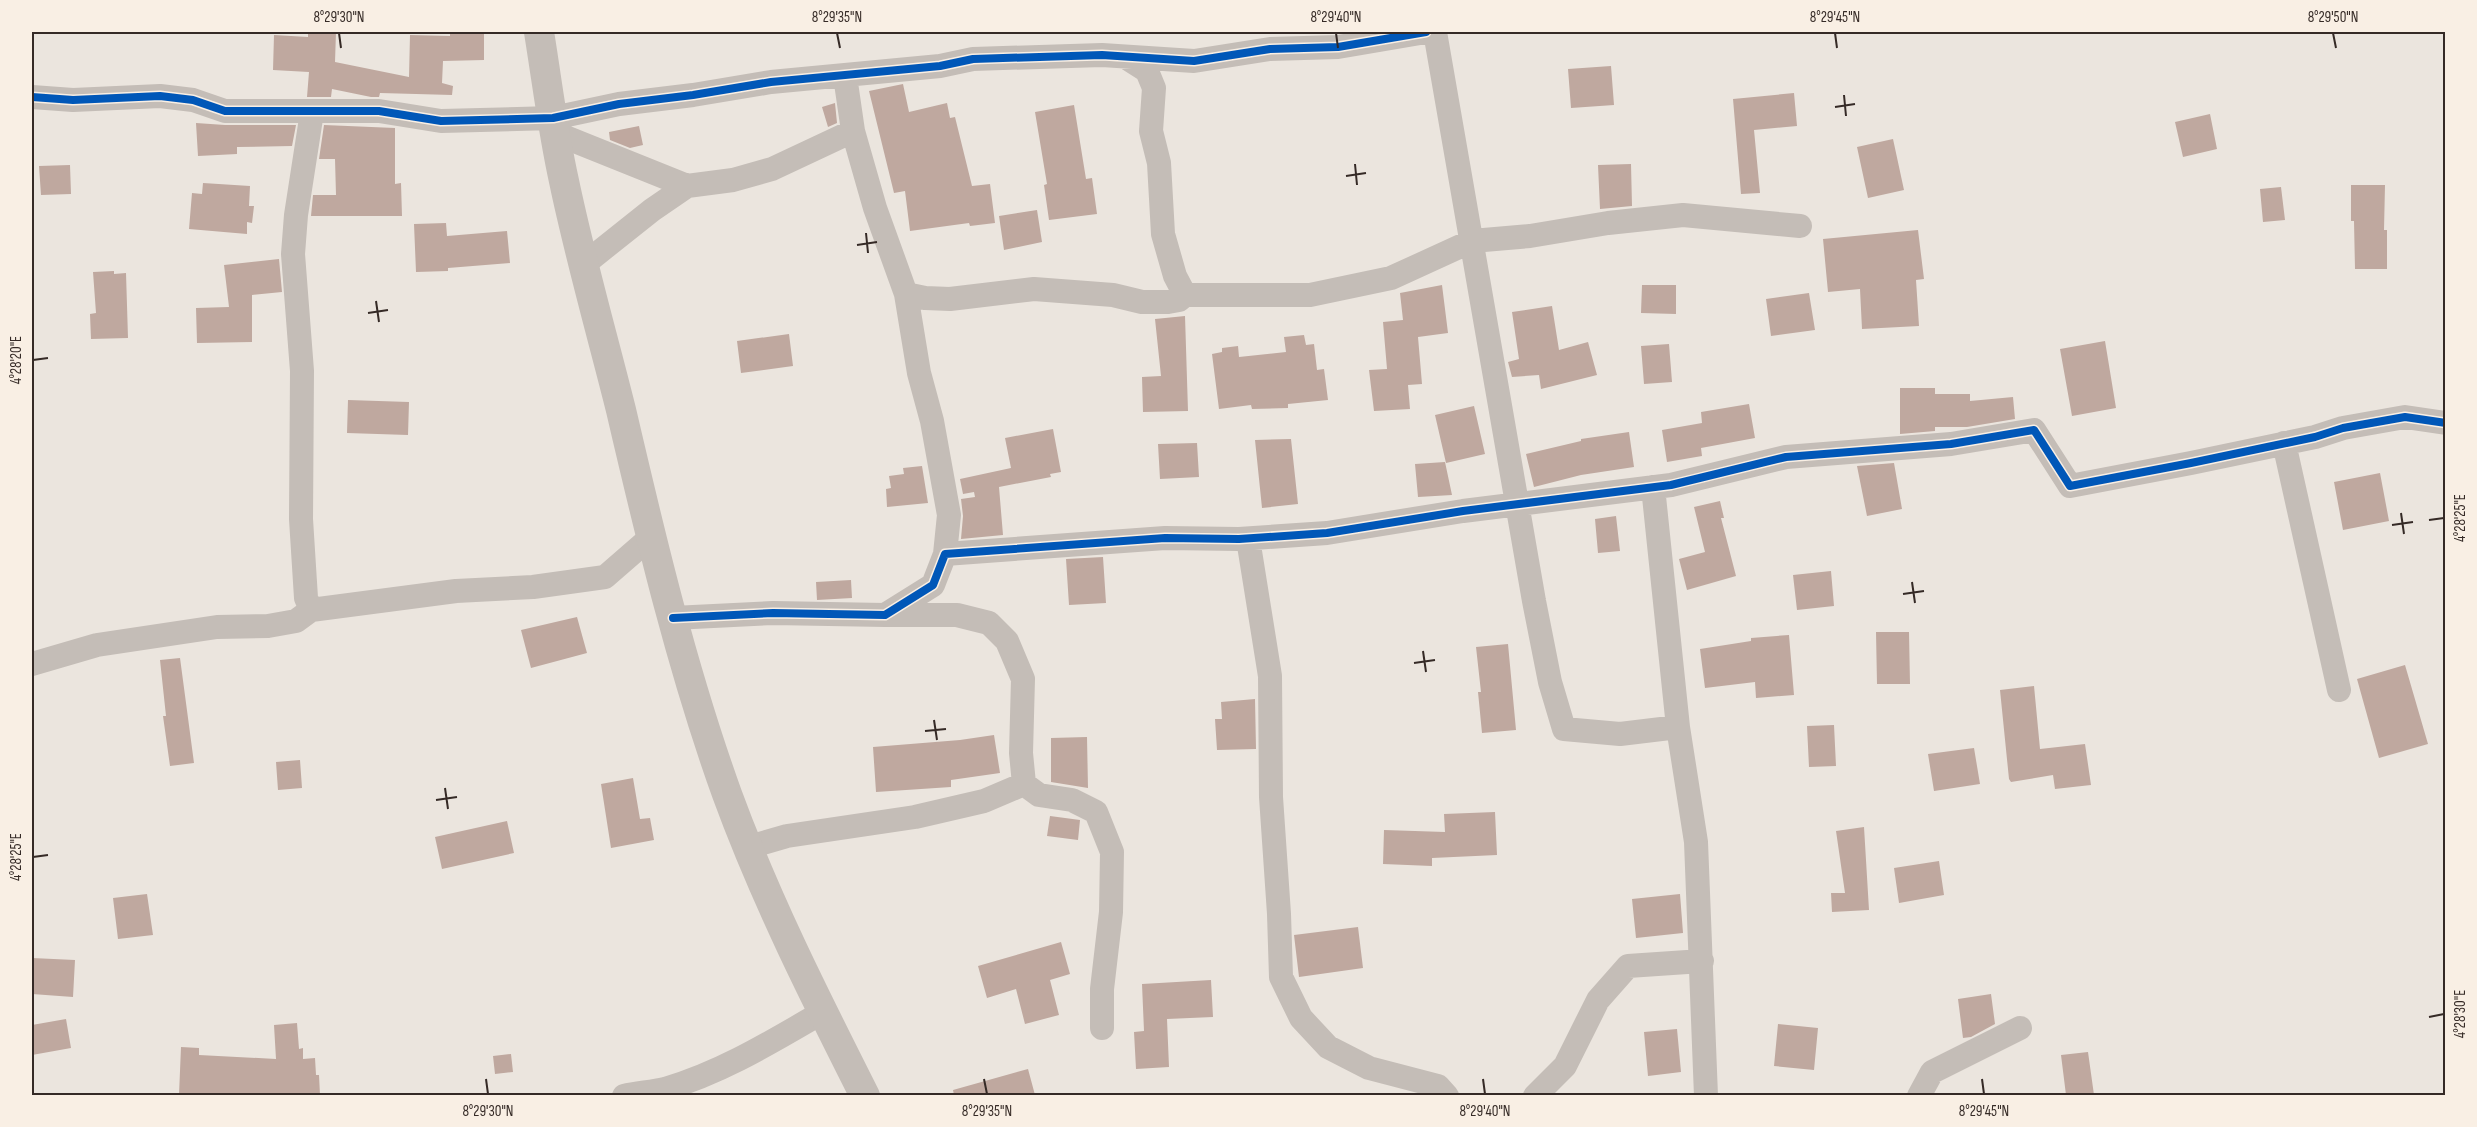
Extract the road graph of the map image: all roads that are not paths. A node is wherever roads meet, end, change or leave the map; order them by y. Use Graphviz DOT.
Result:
graph roads {
  1 [pos="539,32"];
  2 [pos="1426,32"];
  3 [pos="1434,32"];
  4 [pos="1125,57"];
  5 [pos="845,76"];
  6 [pos="32,98"];
  7 [pos="312,112"];
  8 [pos="554,126"];
  9 [pos="853,131"];
  10 [pos="687,186"];
  11 [pos="1800,226"];
  12 [pos="1472,241"];
  13 [pos="583,266"];
  14 [pos="906,294"];
  15 [pos="1185,295"];
  16 [pos="2445,423"];
  17 [pos="2284,443"];
  18 [pos="1653,487"];
  19 [pos="1518,505"];
  20 [pos="651,537"];
  21 [pos="1248,539"];
  22 [pos="945,554"];
  23 [pos="311,610"];
  24 [pos="885,615"];
  25 [pos="673,618"];
  26 [pos="32,664"];
  27 [pos="2338,690"];
  28 [pos="1678,727"];
  29 [pos="1023,784"];
  30 [pos="749,847"];
  31 [pos="1702,961"];
  32 [pos="823,1012"];
  33 [pos="1102,1028"];
  34 [pos="2020,1028"];
  35 [pos="624,1095"];
  36 [pos="865,1095"];
  37 [pos="1446,1095"];
  38 [pos="1535,1095"];
  39 [pos="1706,1095"];
  40 [pos="1919,1095"];
  1 -- 8 [label="street"];
  2 -- 4 [label="street"];
  3 -- 12 [label="street"];
  4 -- 5 [label="street"];
  4 -- 15 [label="street"];
  5 -- 8 [label="street"];
  5 -- 9 [label="street"];
  6 -- 7 [label="street"];
  7 -- 8 [label="street"];
  7 -- 23 [label="street"];
  8 -- 10 [label="street"];
  8 -- 13 [label="street"];
  9 -- 10 [label="street"];
  9 -- 14 [label="street"];
  10 -- 13 [label="street"];
  11 -- 12 [label="street"];
  12 -- 15 [label="street"];
  12 -- 19 [label="street"];
  13 -- 20 [label="street"];
  14 -- 15 [label="street"];
  14 -- 22 [label="street"];
  16 -- 17 [label="street"];
  17 -- 18 [label="street"];
  17 -- 27 [label="street"];
  18 -- 19 [label="street"];
  18 -- 28 [label="street"];
  19 -- 21 [label="street"];
  19 -- 28 [label="street"];
  20 -- 23 [label="street"];
  20 -- 25 [label="street"];
  21 -- 22 [label="street"];
  21 -- 37 [label="street"];
  22 -- 24 [label="street"];
  23 -- 26 [label="street"];
  24 -- 25 [label="street"];
  24 -- 29 [label="street"];
  25 -- 30 [label="street"];
  28 -- 31 [label="street"];
  29 -- 30 [label="street"];
  29 -- 33 [label="street"];
  30 -- 32 [label="street"];
  31 -- 38 [label="street"];
  31 -- 39 [label="street"];
  32 -- 35 [label="street"];
  32 -- 36 [label="street"];
  34 -- 40 [label="street"];
}
